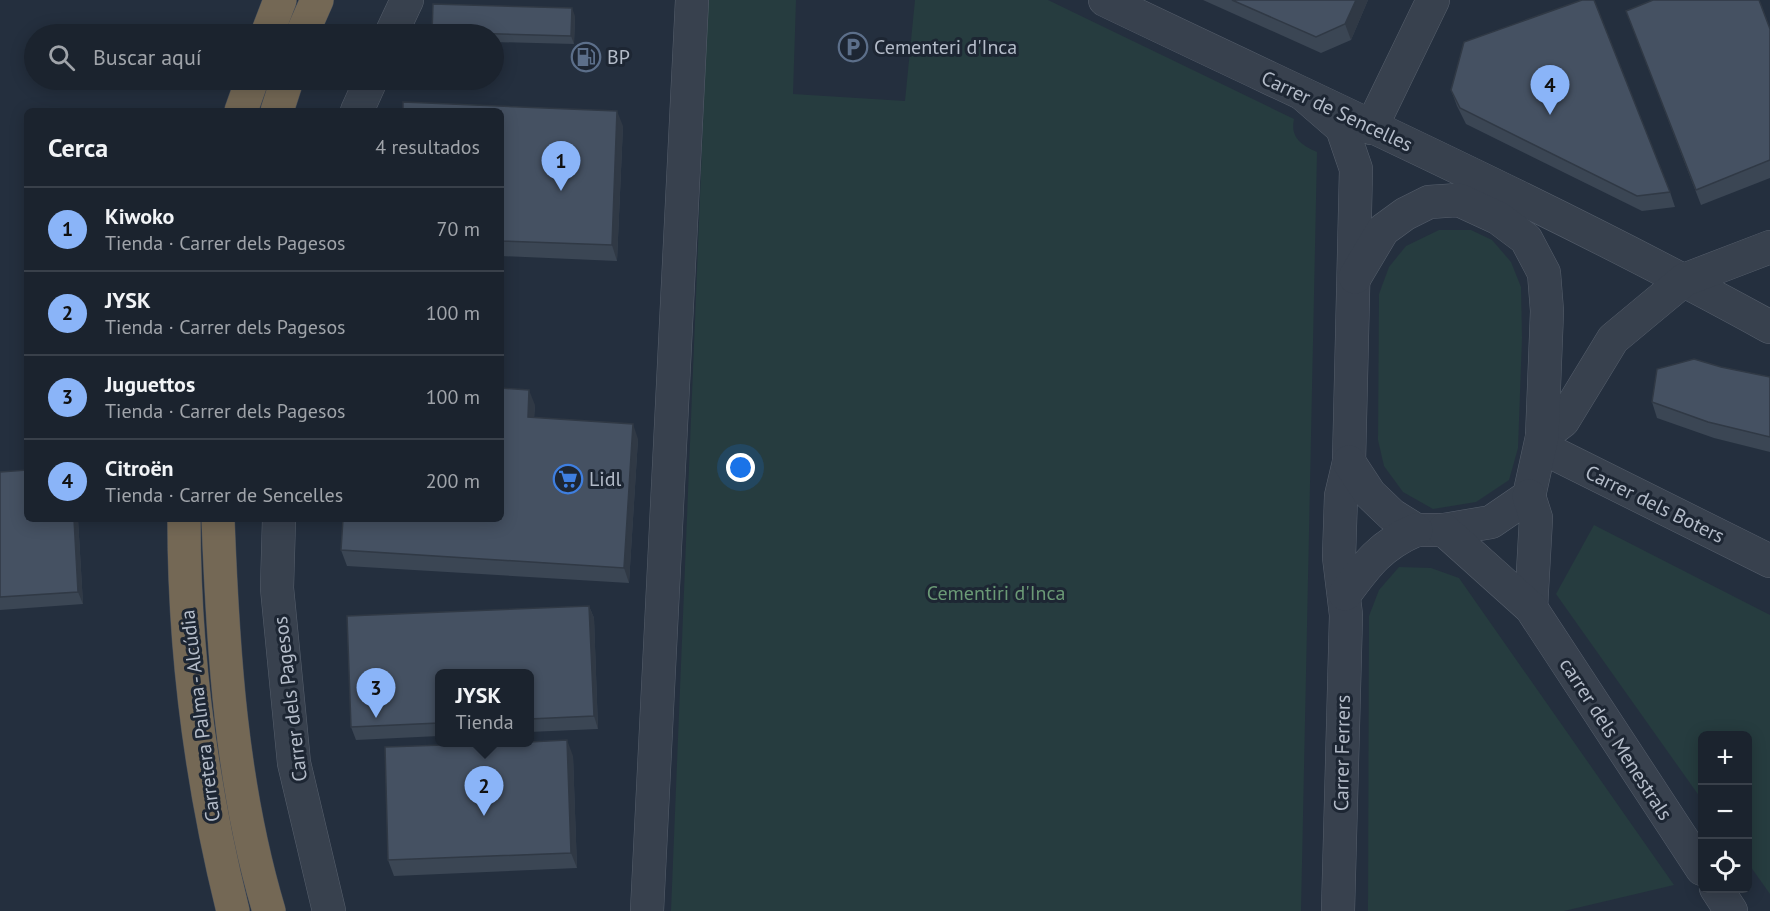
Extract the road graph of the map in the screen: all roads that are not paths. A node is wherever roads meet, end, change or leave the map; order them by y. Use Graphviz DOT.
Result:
graph roads {
  1 [pos="280,0"];
  2 [pos="317,0"];
  3 [pos="406,0"];
  4 [pos="692,0"];
  5 [pos="1105,0"];
  6 [pos="1433,0"];
  7 [pos="271,24"];
  8 [pos="306,24"];
  9 [pos="395,24"];
  10 [pos="249,90"];
  11 [pos="284,90"];
  12 [pos="366,90"];
  13 [pos="1304,95"];
  14 [pos="243,108"];
  15 [pos="278,108"];
  16 [pos="358,108"];
  17 [pos="1371,128"];
  18 [pos="1425,153"];
  19 [pos="1459,200"];
  20 [pos="1498,218"];
  21 [pos="1568,222"];
  22 [pos="1770,247"];
  23 [pos="1354,278"];
  24 [pos="1684,280"];
  25 [pos="1770,327"];
  26 [pos="1546,341"];
  27 [pos="1588,379"];
  28 [pos="1541,442"];
  29 [pos="1349,462"];
  30 [pos="1529,496"];
  31 [pos="184,522"];
  32 [pos="218,522"];
  33 [pos="279,522"];
  34 [pos="1430,530"];
  35 [pos="1770,561"];
  36 [pos="1345,594"];
  37 [pos="1531,608"];
  38 [pos="1698,863"];
  39 [pos="1719,893"];
  40 [pos="233,911"];
  41 [pos="268,911"];
  42 [pos="329,911"];
  43 [pos="647,911"];
  44 [pos="1338,911"];
  45 [pos="1731,911"];
  1 -- 7 [label="highway"];
  2 -- 8 [label="highway"];
  3 -- 9 [label="street"];
  4 -- 43 [label="street"];
  5 -- 13 [label="street, Carrer de Sencelles"];
  6 -- 17 [label="street"];
  10 -- 14 [label="highway"];
  11 -- 15 [label="highway"];
  12 -- 16 [label="street"];
  13 -- 17 [label="street, Carrer de Sencelles"];
  13 -- 23 [label="street"];
  17 -- 18 [label="street, Carrer de Sencelles"];
  18 -- 19 [label="street"];
  18 -- 21 [label="street, Carrer de Sencelles"];
  19 -- 20 [label="street"];
  19 -- 23 [label="street"];
  20 -- 21 [label="street, Carrer de Sencelles"];
  20 -- 26 [label="street"];
  21 -- 24 [label="street, Carrer de Sencelles"];
  22 -- 24 [label="street"];
  23 -- 29 [label="street, Carrer Ferrers"];
  24 -- 25 [label="street, Carrer de Sencelles"];
  24 -- 27 [label="street"];
  26 -- 27 [label="street"];
  26 -- 28 [label="street"];
  27 -- 28 [label="street"];
  28 -- 30 [label="street"];
  28 -- 35 [label="street, Carrer dels Boters"];
  29 -- 34 [label="street, carrer dels Menestrals"];
  29 -- 36 [label="street, Carrer Ferrers"];
  30 -- 34 [label="street"];
  30 -- 37 [label="street"];
  31 -- 40 [label="highway, Carretera Palma - Alcúdia"];
  32 -- 41 [label="highway, Carretera Palma - Alcúdia"];
  33 -- 42 [label="street, Carrer dels Pagesos"];
  34 -- 36 [label="street"];
  34 -- 37 [label="street, carrer dels Menestrals"];
  36 -- 44 [label="street, Carrer Ferrers"];
  37 -- 38 [label="street, carrer dels Menestrals"];
  39 -- 45 [label="street"];
}
